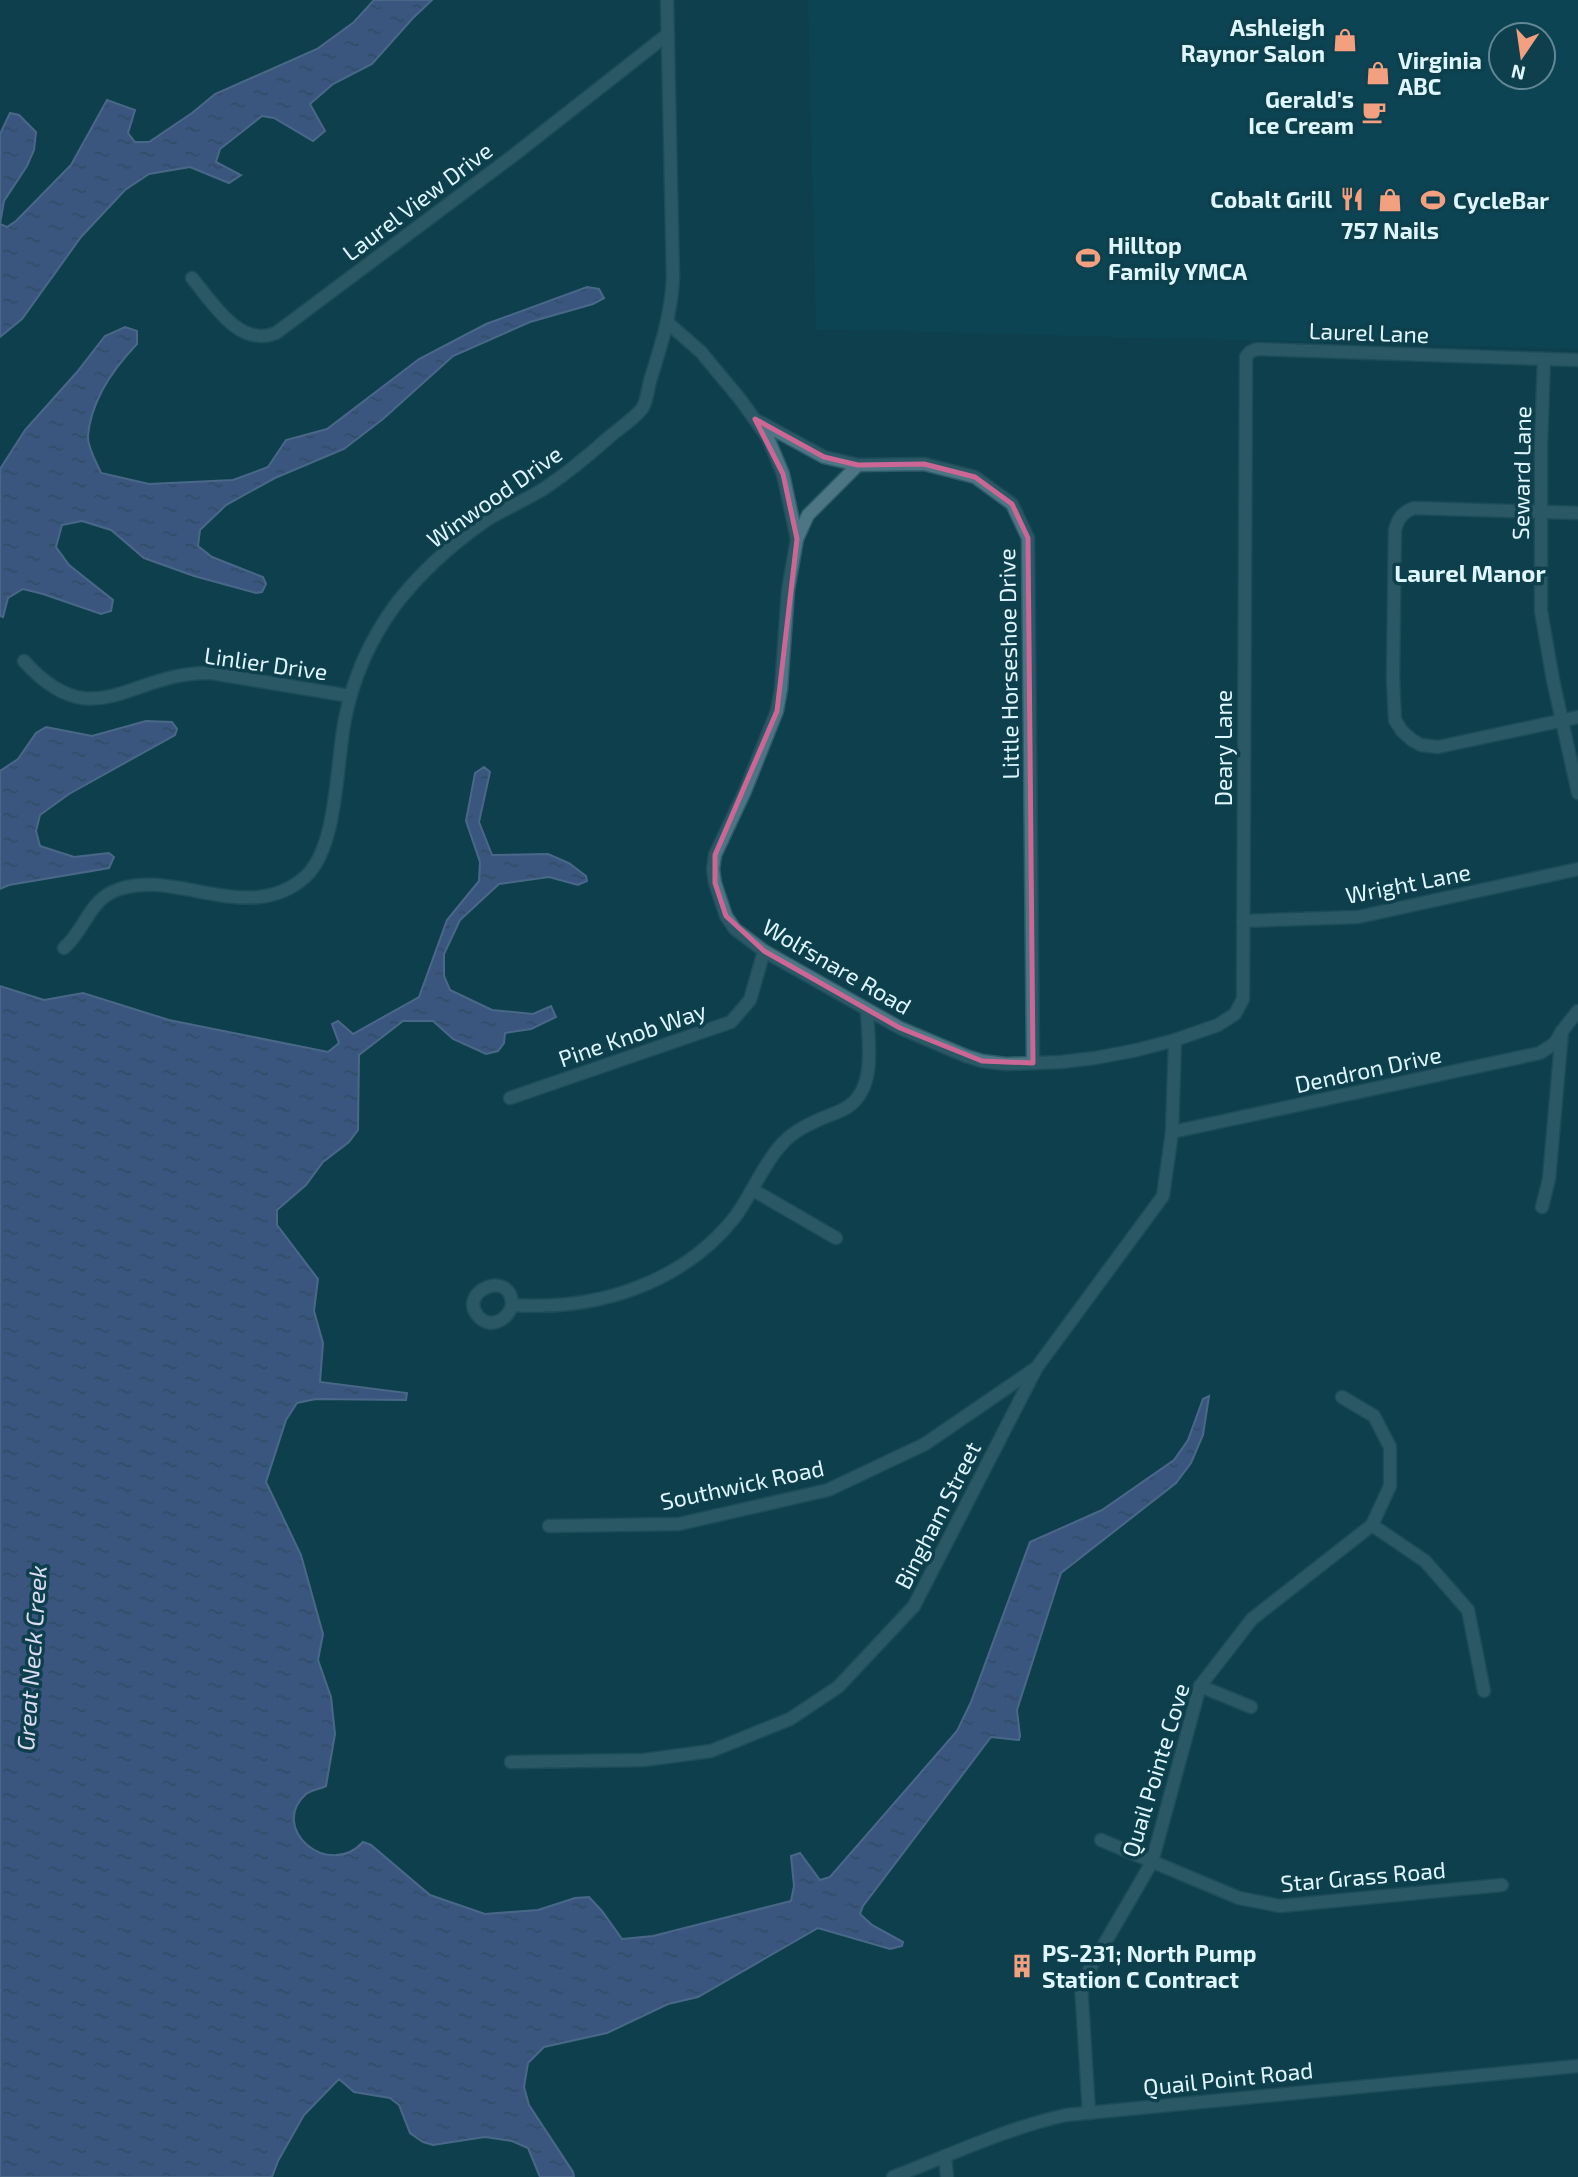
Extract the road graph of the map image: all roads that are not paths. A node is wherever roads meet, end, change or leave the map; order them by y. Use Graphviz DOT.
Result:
graph roads {
  1 [pos="667,0"];
  2 [pos="668,34"];
  3 [pos="192,278"];
  4 [pos="668,323"];
  5 [pos="1544,359"];
  6 [pos="1578,360"];
  7 [pos="755,419"];
  8 [pos="1245,441"];
  9 [pos="858,465"];
  10 [pos="1541,512"];
  11 [pos="1578,513"];
  12 [pos="797,538"];
  13 [pos="24,661"];
  14 [pos="351,696"];
  15 [pos="1578,717"];
  16 [pos="1562,721"];
  17 [pos="1578,793"];
  18 [pos="1578,869"];
  19 [pos="1243,921"];
  20 [pos="64,948"];
  21 [pos="764,951"];
  22 [pos="867,1011"];
  23 [pos="1578,1011"];
  24 [pos="1201,1031"];
  25 [pos="1563,1031"];
  26 [pos="1175,1040"];
  27 [pos="1032,1063"];
  28 [pos="510,1098"];
  29 [pos="1172,1132"];
  30 [pos="753,1190"];
  31 [pos="1542,1208"];
  32 [pos="836,1238"];
  33 [pos="512,1305"];
  34 [pos="1037,1367"];
  35 [pos="1342,1397"];
  36 [pos="1372,1525"];
  37 [pos="549,1526"];
  38 [pos="1199,1686"];
  39 [pos="1484,1691"];
  40 [pos="1251,1707"];
  41 [pos="511,1762"];
  42 [pos="1101,1840"];
  43 [pos="1152,1862"];
  44 [pos="1502,1885"];
  45 [pos="1578,2066"];
  46 [pos="1089,2113"];
  47 [pos="945,2157"];
  48 [pos="893,2177"];
  49 [pos="947,2177"];
  1 -- 2 [label="street, Winwood Drive"];
  2 -- 3 [label="street, Laurel View Drive"];
  2 -- 4 [label="street, Winwood Drive"];
  4 -- 7 [label="street, Wolfsnare Road"];
  4 -- 14 [label="street, Winwood Drive"];
  5 -- 6 [label="street, Laurel Lane"];
  5 -- 8 [label="street, Laurel Lane"];
  5 -- 10 [label="street, Seward Lane"];
  7 -- 9 [label="street, Little Horseshoe Drive"];
  7 -- 12 [label="street, Wolfsnare Road"];
  8 -- 19 [label="street, Deary Lane"];
  9 -- 12 [label="street"];
  9 -- 27 [label="street, Little Horseshoe Drive"];
  10 -- 11 [label="street"];
  10 -- 16 [label="street, Seward Lane"];
  10 -- 16 [label="street"];
  12 -- 21 [label="street, Wolfsnare Road"];
  13 -- 14 [label="street, Linlier Drive"];
  14 -- 20 [label="street, Winwood Drive"];
  15 -- 16 [label="street"];
  16 -- 17 [label="street, Seward Lane"];
  18 -- 19 [label="street, Wright Lane"];
  19 -- 24 [label="street, Deary Lane"];
  21 -- 22 [label="street, Wolfsnare Road"];
  21 -- 28 [label="street, Pine Knob Way"];
  22 -- 27 [label="street, Wolfsnare Road"];
  22 -- 30 [label="street"];
  23 -- 25 [label="street, Dendron Drive"];
  24 -- 26 [label="street, Wolfsnare Road"];
  25 -- 29 [label="street, Dendron Drive"];
  25 -- 31 [label="street"];
  26 -- 27 [label="street, Wolfsnare Road"];
  26 -- 29 [label="street, Bingham Street"];
  29 -- 34 [label="street, Bingham Street"];
  30 -- 32 [label="street"];
  30 -- 33 [label="street"];
  34 -- 37 [label="street, Southwick Road"];
  34 -- 41 [label="street, Bingham Street"];
  35 -- 36 [label="street, Quail Pointe Cove"];
  36 -- 38 [label="street, Quail Pointe Cove"];
  36 -- 39 [label="street"];
  38 -- 40 [label="street"];
  38 -- 43 [label="street, Quail Pointe Cove"];
  42 -- 43 [label="street, Star Grass Road"];
  43 -- 44 [label="street, Star Grass Road"];
  43 -- 46 [label="street, Quail Pointe Cove"];
  45 -- 46 [label="street, Quail Point Road"];
  46 -- 47 [label="street, Quail Point Road"];
  47 -- 48 [label="street, Quail Point Road"];
  47 -- 49 [label="street"];
}
